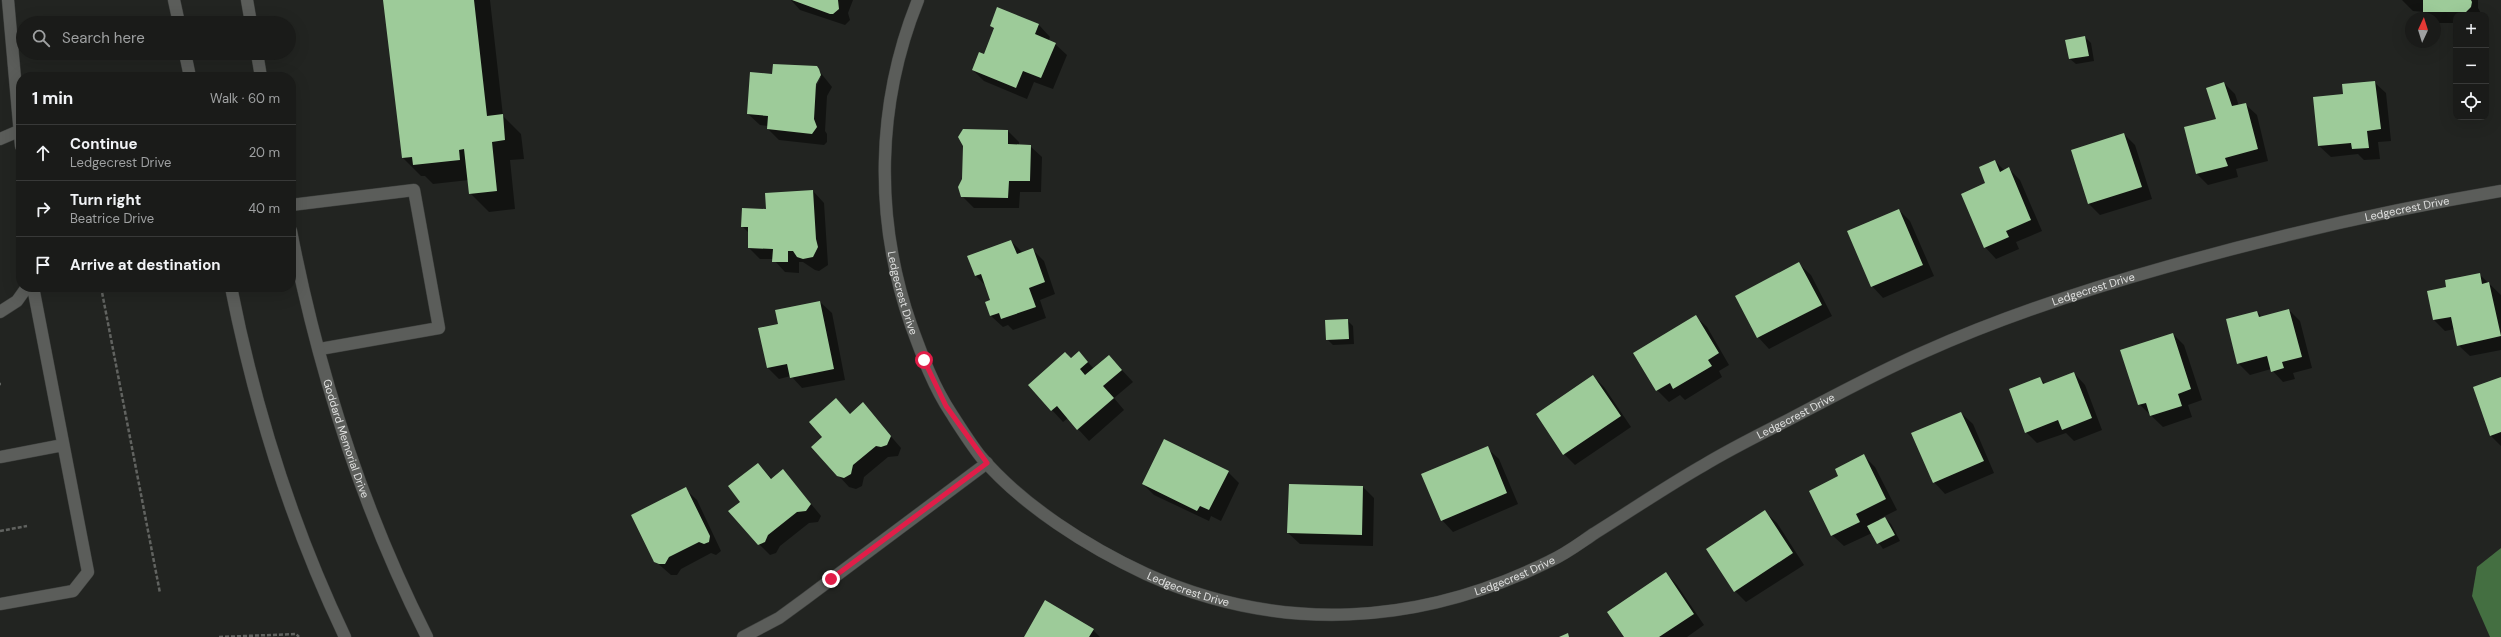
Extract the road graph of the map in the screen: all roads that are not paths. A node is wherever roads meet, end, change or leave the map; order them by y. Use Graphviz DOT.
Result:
graph roads {
  1 [pos="8,0"];
  2 [pos="174,0"];
  3 [pos="246,0"];
  4 [pos="918,0"];
  5 [pos="177,16"];
  6 [pos="249,16"];
  7 [pos="186,60"];
  8 [pos="258,60"];
  9 [pos="189,72"];
  10 [pos="260,72"];
  11 [pos="16,87"];
  12 [pos="16,132"];
  13 [pos="0,140"];
  14 [pos="2501,191"];
  15 [pos="296,204"];
  16 [pos="296,257"];
  17 [pos="23,292"];
  18 [pos="34,292"];
  19 [pos="232,292"];
  20 [pos="0,312"];
  21 [pos="320,350"];
  22 [pos="63,445"];
  23 [pos="0,457"];
  24 [pos="987,463"];
  25 [pos="0,604"];
  26 [pos="344,637"];
  27 [pos="427,637"];
  28 [pos="743,637"];
  1 -- 11 [label="street"];
  2 -- 5 [label="street"];
  3 -- 6 [label="street"];
  4 -- 24 [label="street, Ledgecrest Drive"];
  7 -- 9 [label="street"];
  8 -- 10 [label="street"];
  12 -- 13 [label="street"];
  14 -- 24 [label="street, Ledgecrest Drive"];
  15 -- 21 [label="street"];
  16 -- 21 [label="street, Goddard Memorial Drive"];
  17 -- 20 [label="street"];
  18 -- 22 [label="street"];
  19 -- 26 [label="street"];
  21 -- 27 [label="street, Goddard Memorial Drive"];
  22 -- 23 [label="street"];
  22 -- 25 [label="street"];
  24 -- 28 [label="street"];
}
